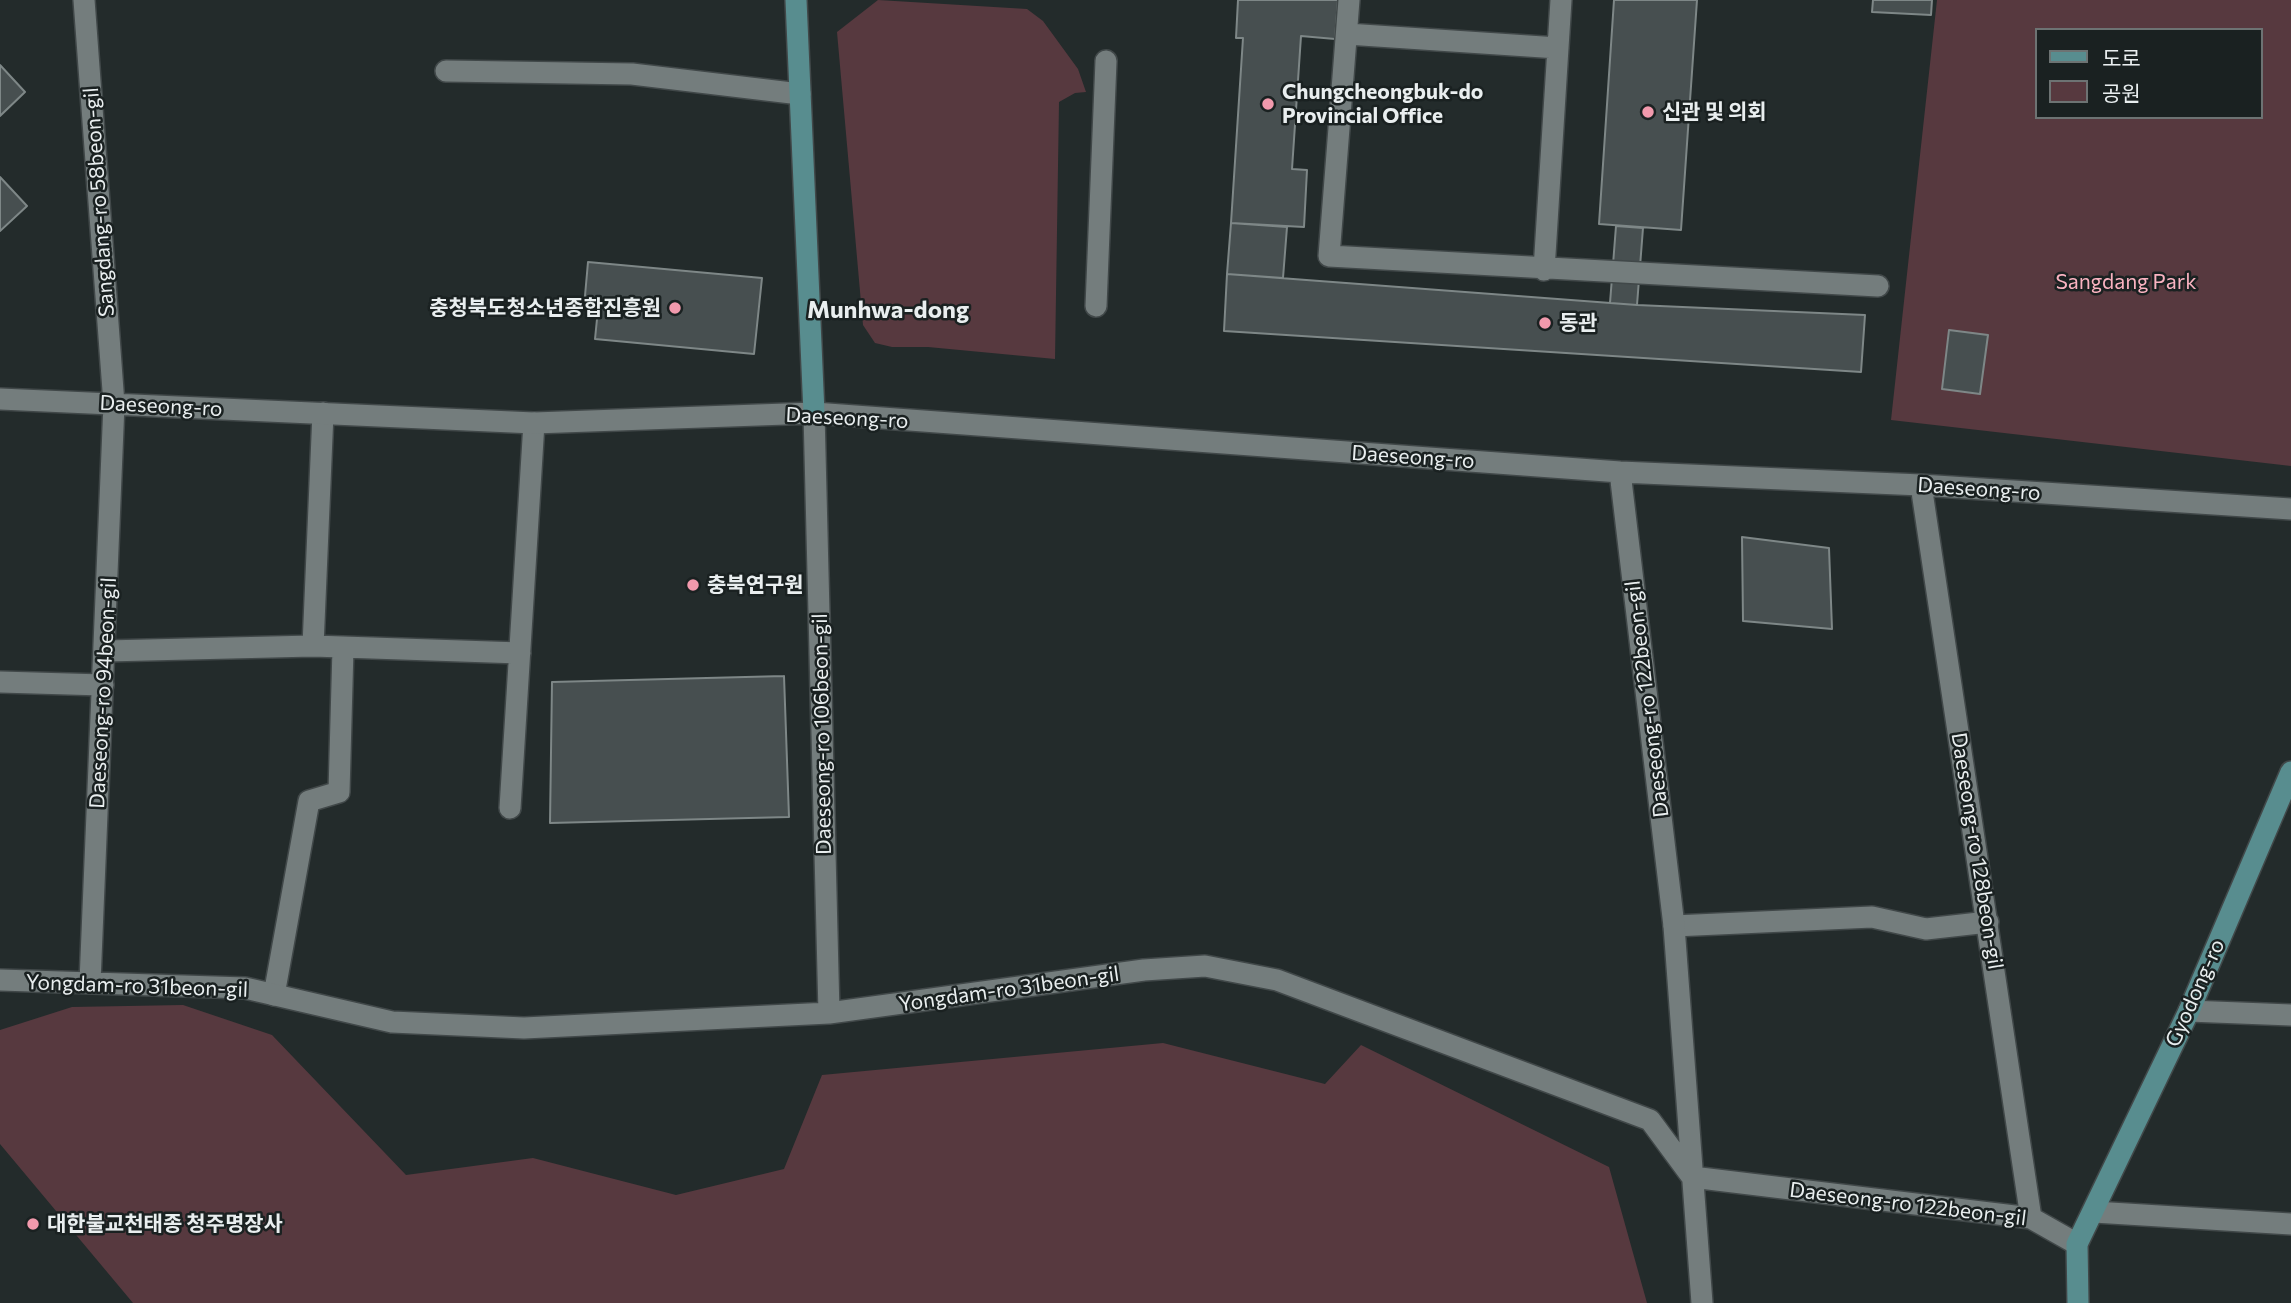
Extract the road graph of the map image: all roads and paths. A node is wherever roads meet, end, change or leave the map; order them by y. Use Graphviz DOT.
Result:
graph roads {
  1 [pos="84,0"];
  2 [pos="796,0"];
  3 [pos="1349,0"];
  4 [pos="1561,0"];
  5 [pos="1347,34"];
  6 [pos="1559,48"];
  7 [pos="1106,61"];
  8 [pos="446,71"];
  9 [pos="800,94"];
  10 [pos="1544,270"];
  11 [pos="1878,286"];
  12 [pos="1096,306"];
  13 [pos="0,399"];
  14 [pos="114,404"];
  15 [pos="323,413"];
  16 [pos="814,413"];
  17 [pos="534,423"];
  18 [pos="1620,472"];
  19 [pos="1922,485"];
  20 [pos="2291,509"];
  21 [pos="313,646"];
  22 [pos="343,648"];
  23 [pos="106,651"];
  24 [pos="520,653"];
  25 [pos="0,682"];
  26 [pos="103,685"];
  27 [pos="2291,772"];
  28 [pos="510,808"];
  29 [pos="1989,922"];
  30 [pos="1674,926"];
  31 [pos="0,980"];
  32 [pos="90,982"];
  33 [pos="274,995"];
  34 [pos="2189,1011"];
  35 [pos="829,1013"];
  36 [pos="2291,1015"];
  37 [pos="1692,1177"];
  38 [pos="2094,1212"];
  39 [pos="2031,1218"];
  40 [pos="2291,1224"];
  41 [pos="2077,1244"];
  42 [pos="1702,1303"];
  43 [pos="2078,1303"];
  1 -- 14 [label="street, Sangdang-ro 58beon-gil"];
  2 -- 9 [label="street"];
  3 -- 5 [label="street"];
  4 -- 6 [label="street"];
  5 -- 6 [label="street"];
  5 -- 10 [label="street"];
  6 -- 10 [label="street"];
  7 -- 12 [label="street"];
  8 -- 9 [label="street"];
  9 -- 16 [label="street"];
  10 -- 11 [label="street"];
  13 -- 14 [label="street, Daeseong-ro"];
  14 -- 15 [label="street, Daeseong-ro"];
  14 -- 23 [label="street, Daeseong-ro 94beon-gil"];
  15 -- 17 [label="street, Daeseong-ro"];
  15 -- 21 [label="street"];
  16 -- 17 [label="street, Daeseong-ro"];
  16 -- 18 [label="street, Daeseong-ro"];
  16 -- 35 [label="street, Daeseong-ro 106beon-gil"];
  17 -- 24 [label="street"];
  18 -- 19 [label="street, Daeseong-ro"];
  18 -- 30 [label="street, Daeseong-ro 122beon-gil"];
  19 -- 20 [label="street, Daeseong-ro"];
  19 -- 29 [label="street, Daeseong-ro 128beon-gil"];
  21 -- 22 [label="street"];
  21 -- 23 [label="street"];
  22 -- 24 [label="street"];
  22 -- 33 [label="street, Yongdam-ro 31beon-gil"];
  23 -- 26 [label="street, Daeseong-ro 94beon-gil"];
  24 -- 28 [label="street"];
  25 -- 26 [label="street"];
  26 -- 32 [label="street, Daeseong-ro 94beon-gil"];
  27 -- 34 [label="street, Gyodong-ro"];
  29 -- 30 [label="street"];
  29 -- 39 [label="street, Daeseong-ro 128beon-gil"];
  30 -- 37 [label="street, Daeseong-ro 122beon-gil"];
  31 -- 32 [label="street, Yongdam-ro 31beon-gil"];
  32 -- 33 [label="street, Yongdam-ro 31beon-gil"];
  33 -- 35 [label="street, Yongdam-ro 31beon-gil"];
  34 -- 36 [label="street"];
  34 -- 38 [label="street, Gyodong-ro"];
  35 -- 37 [label="street, Yongdam-ro 31beon-gil"];
  37 -- 39 [label="street, Daeseong-ro 122beon-gil"];
  37 -- 42 [label="street, Daeseong-ro 122beon-gil"];
  38 -- 40 [label="street"];
  38 -- 41 [label="street, Gyodong-ro"];
  39 -- 41 [label="street, Daeseong-ro 122beon-gil"];
  41 -- 43 [label="street, Gyodong-ro"];
}
